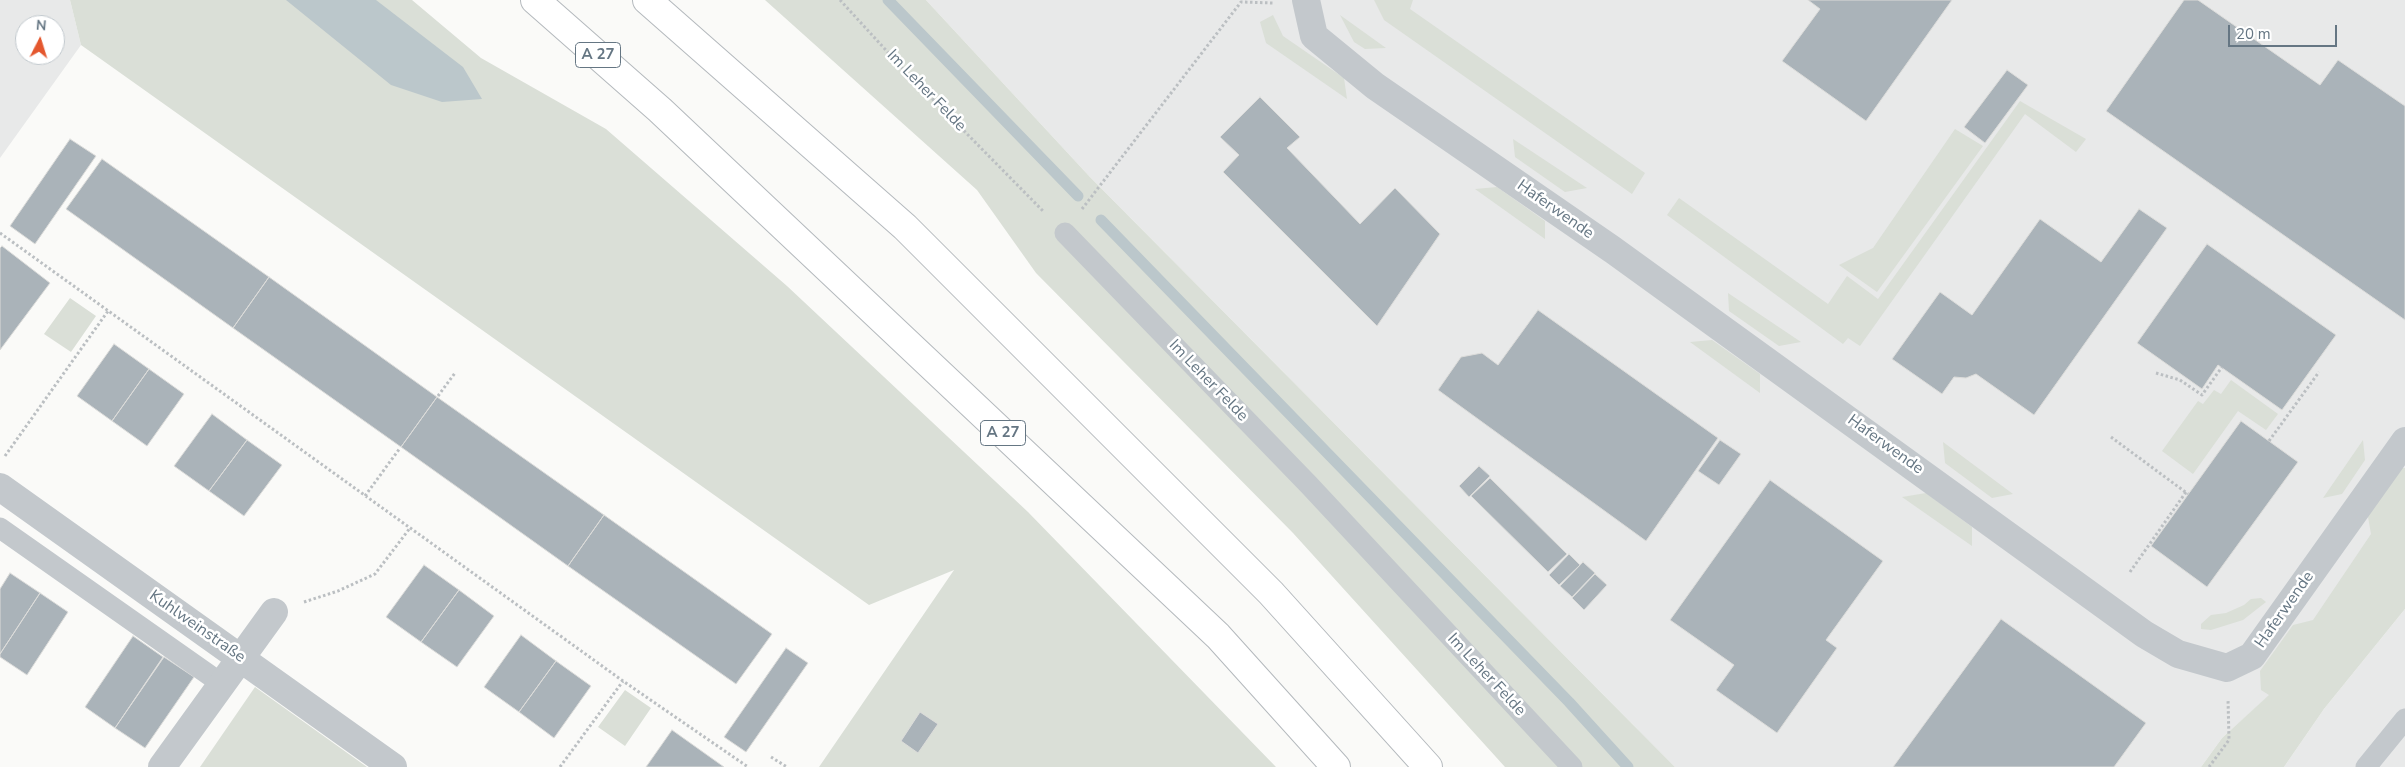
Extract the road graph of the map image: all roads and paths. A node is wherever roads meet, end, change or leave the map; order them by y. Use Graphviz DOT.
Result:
graph roads {
  1 [pos="536,0"];
  2 [pos="646,0"];
  3 [pos="840,0"];
  4 [pos="1306,2"];
  5 [pos="0,233"];
  6 [pos="1066,233"];
  7 [pos="108,311"];
  8 [pos="2222,367"];
  9 [pos="2319,372"];
  10 [pos="455,373"];
  11 [pos="2156,373"];
  12 [pos="438,396"];
  13 [pos="2111,437"];
  14 [pos="2269,441"];
  15 [pos="2405,441"];
  16 [pos="400,448"];
  17 [pos="0,463"];
  18 [pos="0,487"];
  19 [pos="365,496"];
  20 [pos="0,528"];
  21 [pos="410,528"];
  22 [pos="2130,572"];
  23 [pos="274,612"];
  24 [pos="241,658"];
  25 [pos="2227,668"];
  26 [pos="623,681"];
  27 [pos="222,684"];
  28 [pos="2405,719"];
  29 [pos="771,757"];
  30 [pos="162,767"];
  31 [pos="393,767"];
  32 [pos="560,767"];
  33 [pos="748,767"];
  34 [pos="787,767"];
  35 [pos="1336,767"];
  36 [pos="1428,767"];
  37 [pos="1572,767"];
  38 [pos="2209,767"];
  39 [pos="2366,767"];
  1 -- 35 [label="highway, A 27"];
  2 -- 36 [label="highway"];
  3 -- 6 [label="path, Im Leher Felde"];
  4 -- 6 [label="path"];
  4 -- 25 [label="street, Haferwende"];
  5 -- 7 [label="path"];
  6 -- 37 [label="lane, Im Leher Felde"];
  7 -- 17 [label="path"];
  7 -- 19 [label="path"];
  8 -- 11 [label="path"];
  9 -- 14 [label="path"];
  10 -- 12 [label="path"];
  13 -- 22 [label="path"];
  15 -- 25 [label="street, Haferwende"];
  16 -- 19 [label="path"];
  18 -- 24 [label="street, Kuhlweinstraße"];
  19 -- 21 [label="path"];
  20 -- 27 [label="lane"];
  21 -- 23 [label="path"];
  21 -- 26 [label="path"];
  23 -- 24 [label="street"];
  24 -- 27 [label="street"];
  24 -- 31 [label="street, Kuhlweinstraße"];
  25 -- 38 [label="path"];
  26 -- 32 [label="path"];
  26 -- 33 [label="path"];
  27 -- 30 [label="street"];
  28 -- 39 [label="lane"];
  29 -- 34 [label="path"];
}
